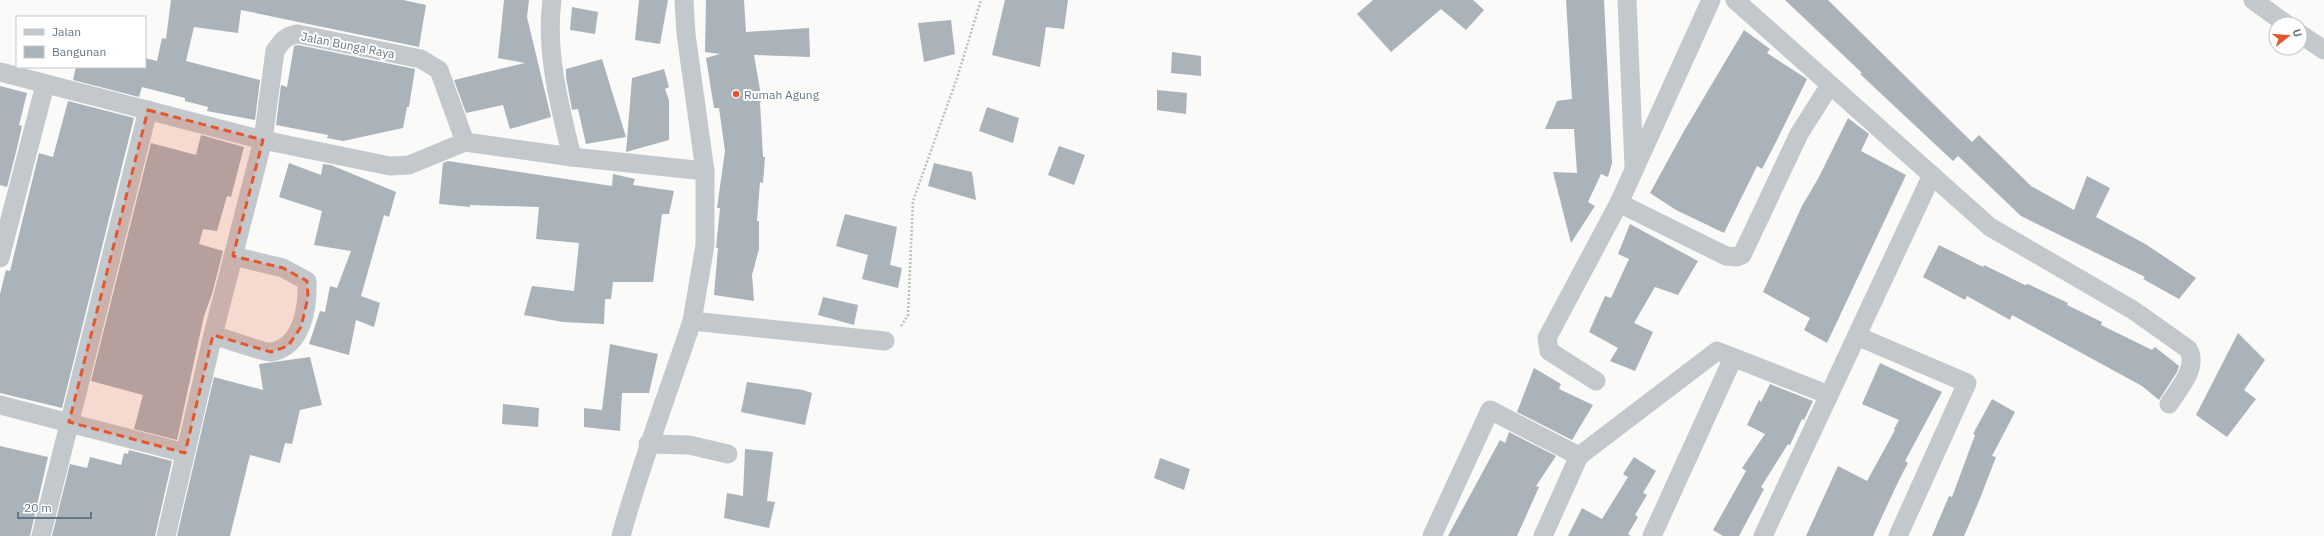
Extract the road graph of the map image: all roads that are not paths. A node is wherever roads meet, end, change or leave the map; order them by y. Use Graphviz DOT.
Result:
graph roads {
  1 [pos="552,0"];
  2 [pos="684,0"];
  3 [pos="1627,0"];
  4 [pos="1711,0"];
  5 [pos="1735,0"];
  6 [pos="2252,0"];
  7 [pos="2275,16"];
  8 [pos="2308,40"];
  9 [pos="2324,50"];
  10 [pos="0,72"];
  11 [pos="45,85"];
  12 [pos="1830,85"];
  13 [pos="148,110"];
  14 [pos="263,140"];
  15 [pos="465,142"];
  16 [pos="572,157"];
  17 [pos="705,171"];
  18 [pos="1634,171"];
  19 [pos="1932,176"];
  20 [pos="1618,203"];
  21 [pos="233,256"];
  22 [pos="0,258"];
  23 [pos="692,321"];
  24 [pos="213,335"];
  25 [pos="1857,336"];
  26 [pos="885,341"];
  27 [pos="1734,358"];
  28 [pos="1596,381"];
  29 [pos="1829,395"];
  30 [pos="2169,404"];
  31 [pos="0,405"];
  32 [pos="69,422"];
  33 [pos="648,444"];
  34 [pos="185,453"];
  35 [pos="728,454"];
  36 [pos="1579,456"];
  37 [pos="41,536"];
  38 [pos="166,536"];
  39 [pos="621,536"];
  40 [pos="1432,536"];
  41 [pos="1544,536"];
  42 [pos="1652,536"];
  43 [pos="1763,536"];
  44 [pos="1898,536"];
  1 -- 16 [label="street"];
  2 -- 17 [label="street"];
  3 -- 18 [label="street"];
  4 -- 18 [label="street"];
  5 -- 12 [label="street"];
  6 -- 7 [label="street"];
  8 -- 9 [label="street"];
  10 -- 11 [label="street"];
  11 -- 13 [label="street"];
  11 -- 22 [label="street"];
  12 -- 19 [label="street"];
  12 -- 20 [label="street"];
  13 -- 14 [label="street"];
  13 -- 32 [label="street"];
  14 -- 15 [label="street"];
  14 -- 15 [label="street, Jalan Bunga Raya"];
  14 -- 21 [label="street, Jalan Bunga Raya"];
  15 -- 16 [label="street"];
  16 -- 17 [label="street"];
  17 -- 23 [label="street"];
  18 -- 20 [label="street"];
  19 -- 25 [label="street"];
  19 -- 30 [label="street"];
  20 -- 28 [label="street"];
  21 -- 24 [label="street"];
  21 -- 24 [label="street"];
  23 -- 26 [label="street"];
  23 -- 33 [label="street"];
  24 -- 34 [label="street"];
  25 -- 29 [label="street"];
  25 -- 44 [label="street"];
  27 -- 29 [label="street"];
  27 -- 36 [label="street"];
  27 -- 42 [label="street"];
  29 -- 43 [label="street"];
  31 -- 32 [label="street"];
  32 -- 34 [label="street"];
  32 -- 37 [label="street"];
  33 -- 35 [label="street"];
  33 -- 39 [label="street"];
  34 -- 38 [label="street"];
  36 -- 40 [label="street"];
  36 -- 41 [label="street"];
}
